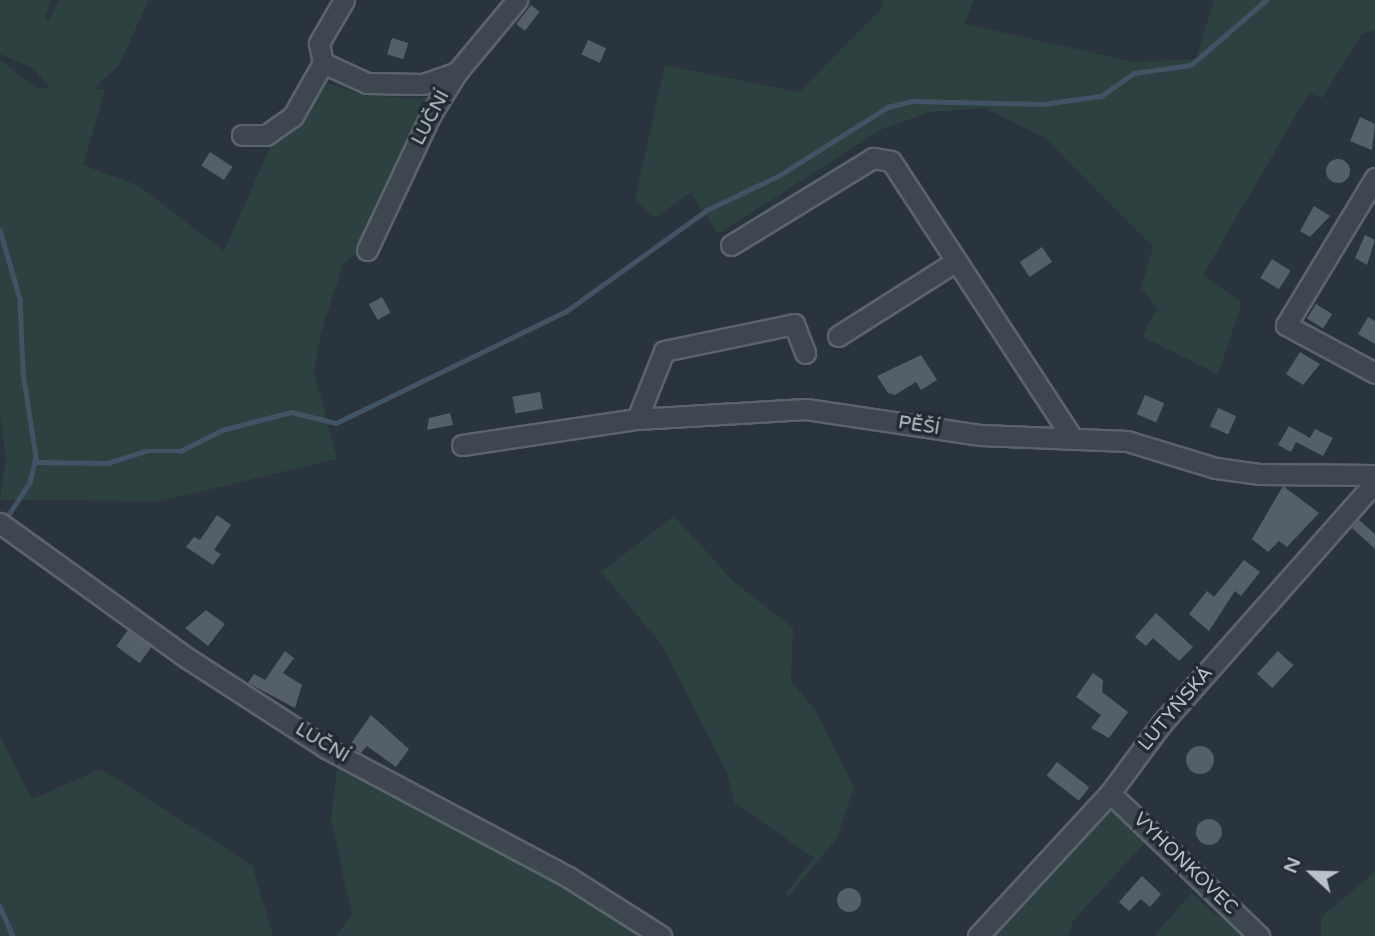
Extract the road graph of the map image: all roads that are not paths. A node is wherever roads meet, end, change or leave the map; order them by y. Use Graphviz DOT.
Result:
graph roads {
  1 [pos="344,0"];
  2 [pos="516,0"];
  3 [pos="323,63"];
  4 [pos="457,72"];
  5 [pos="242,135"];
  6 [pos="1375,178"];
  7 [pos="731,246"];
  8 [pos="367,250"];
  9 [pos="956,261"];
  10 [pos="838,336"];
  11 [pos="805,353"];
  12 [pos="1375,373"];
  13 [pos="636,419"];
  14 [pos="1073,439"];
  15 [pos="462,445"];
  16 [pos="1375,475"];
  17 [pos="1375,482"];
  18 [pos="0,523"];
  19 [pos="1110,793"];
  20 [pos="661,936"];
  21 [pos="978,936"];
  22 [pos="1259,936"];
  1 -- 3 [label="street"];
  2 -- 4 [label="street, LUČNÍ"];
  3 -- 4 [label="street"];
  3 -- 5 [label="street"];
  4 -- 8 [label="street, LUČNÍ"];
  6 -- 12 [label="street"];
  7 -- 9 [label="street"];
  9 -- 10 [label="street"];
  9 -- 14 [label="street"];
  11 -- 13 [label="street"];
  13 -- 14 [label="street, PĚŠÍ"];
  13 -- 15 [label="street, PĚŠÍ"];
  14 -- 16 [label="street, PĚŠÍ"];
  17 -- 19 [label="street, LUTYŇSKÁ"];
  18 -- 20 [label="street, LUČNÍ"];
  19 -- 21 [label="street, LUTYŇSKÁ"];
  19 -- 22 [label="street, VYHONKOVEC"];
}
